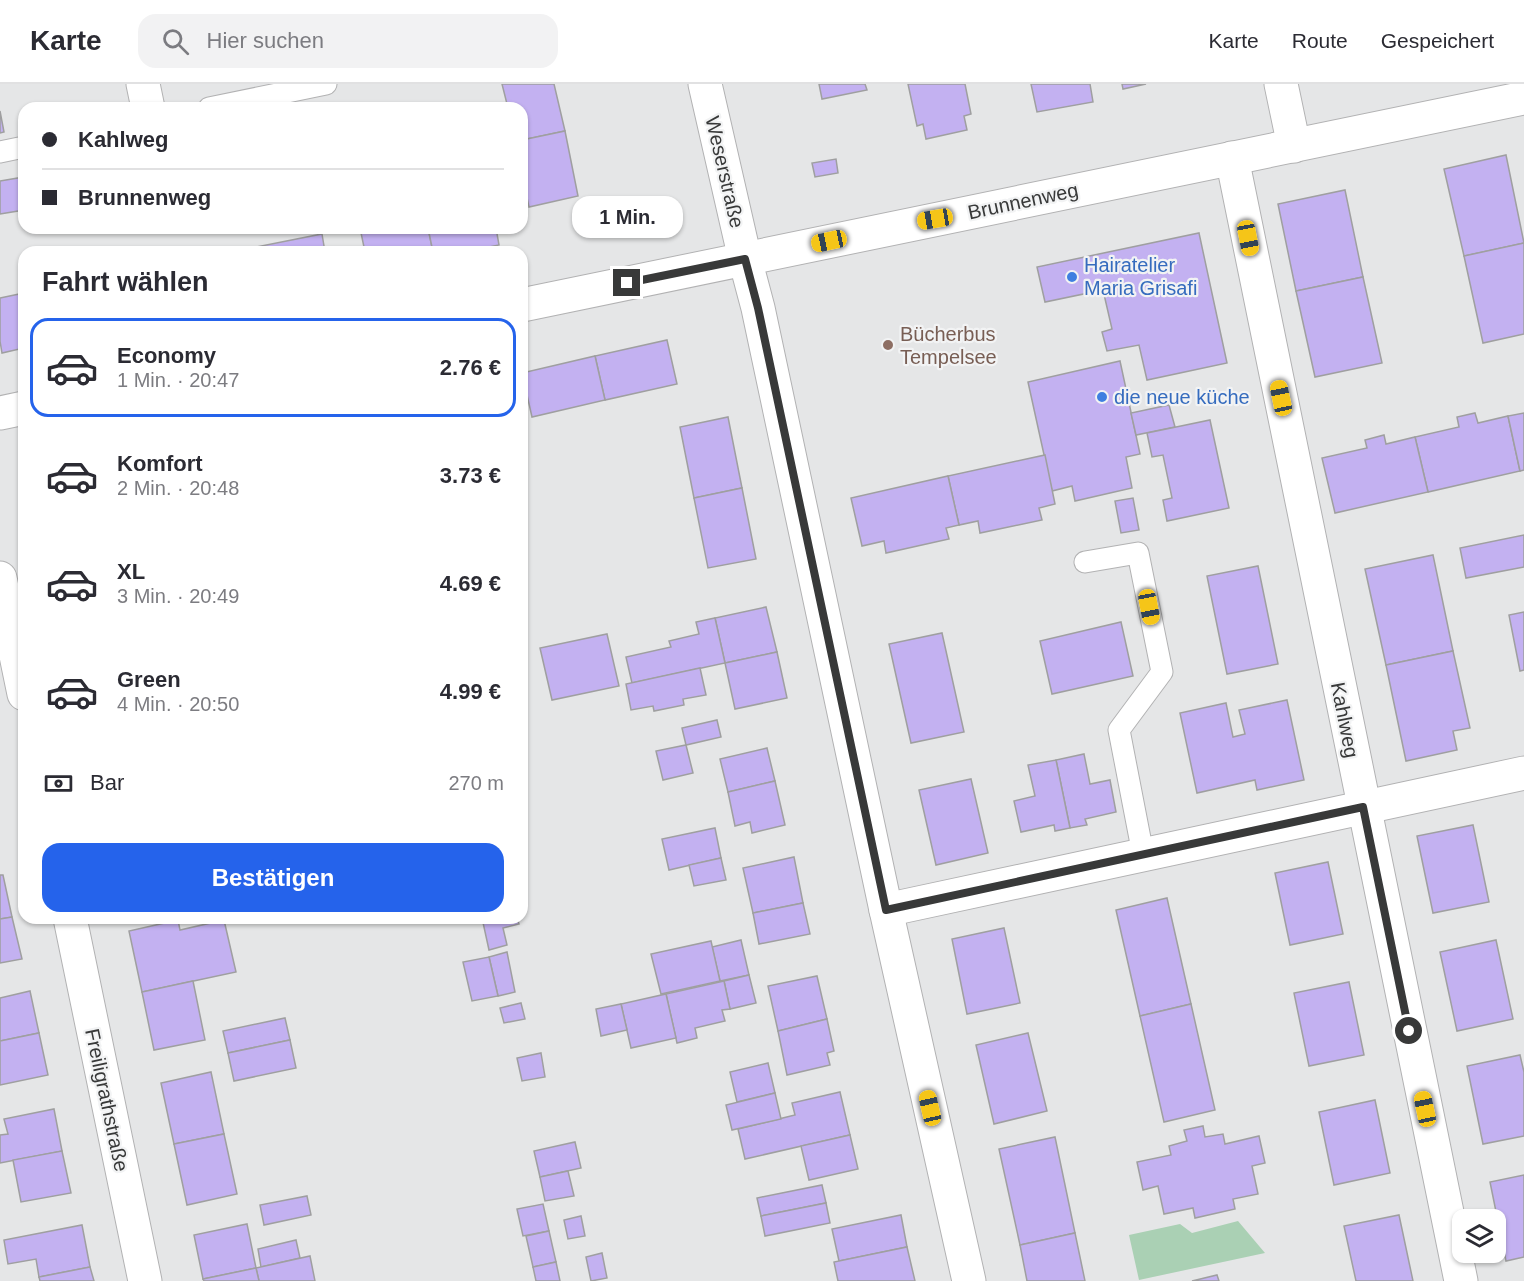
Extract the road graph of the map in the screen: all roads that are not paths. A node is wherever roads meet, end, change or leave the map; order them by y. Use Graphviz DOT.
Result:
graph roads {
  1 [pos="143,84"];
  2 [pos="326,84"];
  3 [pos="705,84"];
  4 [pos="1281,84"];
  5 [pos="1524,98"];
  6 [pos="147,102"];
  7 [pos="238,102"];
  8 [pos="1294,146"];
  9 [pos="18,148"];
  10 [pos="0,152"];
  11 [pos="1232,158"];
  12 [pos="745,259"];
  13 [pos="528,304"];
  14 [pos="18,409"];
  15 [pos="0,413"];
  16 [pos="1084,562"];
  17 [pos="0,578"];
  18 [pos="18,665"];
  19 [pos="1524,773"];
  20 [pos="1363,807"];
  21 [pos="1143,854"];
  22 [pos="886,910"];
  23 [pos="71,924"];
  24 [pos="145,1281"];
  25 [pos="969,1281"];
  26 [pos="1461,1281"];
  1 -- 6 [label="street"];
  2 -- 7 [label="lane"];
  3 -- 12 [label="street, Weserstraße"];
  4 -- 8 [label="street"];
  5 -- 8 [label="street, Brunnenweg"];
  8 -- 11 [label="street, Brunnenweg"];
  9 -- 10 [label="lane"];
  11 -- 12 [label="street, Brunnenweg"];
  11 -- 20 [label="street, Kahlweg"];
  12 -- 13 [label="street, Brunnenweg"];
  12 -- 22 [label="street, Weserstraße"];
  14 -- 15 [label="street"];
  16 -- 21 [label="lane"];
  17 -- 18 [label="street"];
  19 -- 20 [label="street"];
  20 -- 21 [label="street"];
  20 -- 26 [label="street, Kahlweg"];
  21 -- 22 [label="street"];
  22 -- 25 [label="street, Weserstraße"];
  23 -- 24 [label="street, Freiligrathstraße"];
}
